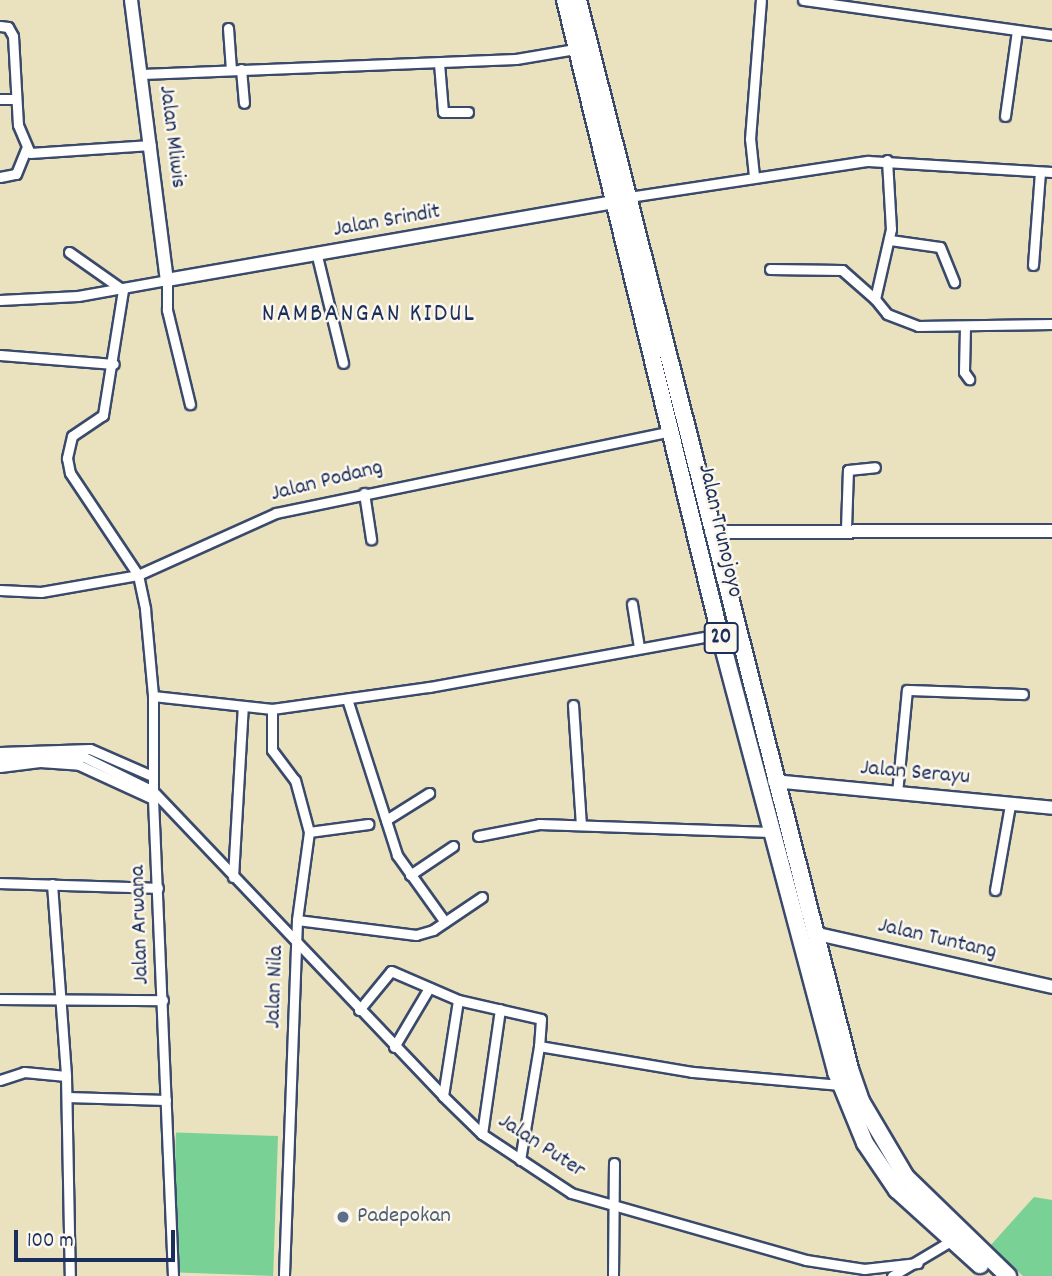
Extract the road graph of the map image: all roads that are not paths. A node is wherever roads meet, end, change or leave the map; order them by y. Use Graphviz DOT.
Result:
graph roads {
  1 [pos="131,0"];
  2 [pos="565,0"];
  3 [pos="578,0"];
  4 [pos="761,0"];
  5 [pos="803,0"];
  6 [pos="0,26"];
  7 [pos="228,27"];
  8 [pos="1017,31"];
  9 [pos="1052,35"];
  10 [pos="575,49"];
  11 [pos="439,63"];
  12 [pos="236,70"];
  13 [pos="142,74"];
  14 [pos="0,99"];
  15 [pos="16,99"];
  16 [pos="244,103"];
  17 [pos="468,112"];
  18 [pos="1004,116"];
  19 [pos="151,145"];
  20 [pos="26,149"];
  21 [pos="887,160"];
  22 [pos="1040,172"];
  23 [pos="1052,172"];
  24 [pos="754,176"];
  25 [pos="0,177"];
  26 [pos="622,200"];
  27 [pos="890,240"];
  28 [pos="69,252"];
  29 [pos="317,256"];
  30 [pos="1033,265"];
  31 [pos="770,269"];
  32 [pos="167,280"];
  33 [pos="954,282"];
  34 [pos="123,290"];
  35 [pos="875,299"];
  36 [pos="0,300"];
  37 [pos="1052,324"];
  38 [pos="965,327"];
  39 [pos="0,355"];
  40 [pos="343,363"];
  41 [pos="114,365"];
  42 [pos="969,379"];
  43 [pos="190,404"];
  44 [pos="672,431"];
  45 [pos="875,467"];
  46 [pos="365,493"];
  47 [pos="846,529"];
  48 [pos="1052,531"];
  49 [pos="711,532"];
  50 [pos="371,539"];
  51 [pos="138,575"];
  52 [pos="0,590"];
  53 [pos="632,604"];
  54 [pos="720,634"];
  55 [pos="639,647"];
  56 [pos="1023,694"];
  57 [pos="153,696"];
  58 [pos="347,699"];
  59 [pos="573,705"];
  60 [pos="243,706"];
  61 [pos="272,709"];
  62 [pos="0,752"];
  63 [pos="0,759"];
  64 [pos="0,767"];
  65 [pos="152,776"];
  66 [pos="774,781"];
  67 [pos="429,793"];
  68 [pos="897,793"];
  69 [pos="153,795"];
  70 [pos="1010,805"];
  71 [pos="1052,808"];
  72 [pos="386,820"];
  73 [pos="368,824"];
  74 [pos="581,824"];
  75 [pos="309,832"];
  76 [pos="771,832"];
  77 [pos="478,836"];
  78 [pos="453,846"];
  79 [pos="785,856"];
  80 [pos="410,875"];
  81 [pos="233,877"];
  82 [pos="0,883"];
  83 [pos="52,884"];
  84 [pos="158,888"];
  85 [pos="995,890"];
  86 [pos="482,897"];
  87 [pos="297,920"];
  88 [pos="444,922"];
  89 [pos="813,933"];
  90 [pos="297,943"];
  91 [pos="1052,987"];
  92 [pos="429,988"];
  93 [pos="0,999"];
  94 [pos="61,1000"];
  95 [pos="163,1000"];
  96 [pos="458,1000"];
  97 [pos="500,1009"];
  98 [pos="359,1010"];
  99 [pos="539,1046"];
  100 [pos="394,1047"];
  101 [pos="66,1076"];
  102 [pos="0,1080"];
  103 [pos="841,1085"];
  104 [pos="443,1096"];
  105 [pos="67,1097"];
  106 [pos="166,1100"];
  107 [pos="482,1133"];
  108 [pos="520,1160"];
  109 [pos="614,1163"];
  110 [pos="613,1205"];
  111 [pos="956,1238"];
  112 [pos="918,1263"];
  113 [pos="70,1276"];
  114 [pos="173,1276"];
  115 [pos="284,1276"];
  116 [pos="613,1276"];
  117 [pos="892,1276"];
  118 [pos="992,1276"];
  119 [pos="1008,1276"];
  1 -- 13 [label="street, Jalan Mliwis"];
  2 -- 10 [label="highway, Jalan Trunojoyo / 20"];
  3 -- 26 [label="highway, Jalan Trunojoyo / 20"];
  4 -- 24 [label="street"];
  5 -- 8 [label="street"];
  6 -- 15 [label="street"];
  7 -- 12 [label="street"];
  8 -- 9 [label="street"];
  8 -- 18 [label="street"];
  10 -- 11 [label="street"];
  10 -- 26 [label="highway, Jalan Trunojoyo / 20"];
  11 -- 12 [label="street"];
  11 -- 17 [label="street"];
  12 -- 13 [label="street"];
  12 -- 16 [label="street"];
  13 -- 19 [label="street, Jalan Mliwis"];
  14 -- 15 [label="street"];
  15 -- 20 [label="street"];
  19 -- 20 [label="street"];
  19 -- 32 [label="street, Jalan Mliwis"];
  20 -- 25 [label="street"];
  21 -- 22 [label="street"];
  21 -- 24 [label="street"];
  21 -- 27 [label="street"];
  22 -- 23 [label="street"];
  22 -- 30 [label="street"];
  24 -- 26 [label="street"];
  26 -- 29 [label="street, Jalan Srindit"];
  26 -- 44 [label="highway, Jalan Trunojoyo / 20"];
  26 -- 49 [label="highway, Jalan Trunojoyo / 20"];
  27 -- 33 [label="street"];
  27 -- 35 [label="street"];
  28 -- 34 [label="street"];
  29 -- 32 [label="street, Jalan Srindit"];
  29 -- 40 [label="street"];
  31 -- 35 [label="street"];
  32 -- 34 [label="street"];
  32 -- 43 [label="street"];
  34 -- 36 [label="street"];
  34 -- 41 [label="street"];
  35 -- 38 [label="street"];
  37 -- 38 [label="street"];
  38 -- 42 [label="street"];
  39 -- 41 [label="street"];
  41 -- 51 [label="street"];
  44 -- 46 [label="street, Jalan Podang"];
  44 -- 54 [label="highway, Jalan Trunojoyo / 20"];
  45 -- 47 [label="street"];
  46 -- 50 [label="street"];
  46 -- 51 [label="street, Jalan Podang"];
  47 -- 48 [label="street"];
  47 -- 49 [label="street"];
  49 -- 66 [label="highway, Jalan Trunojoyo / 20"];
  51 -- 52 [label="street, Jalan Podang"];
  51 -- 57 [label="street, Jalan Arwana"];
  53 -- 55 [label="street"];
  54 -- 55 [label="street"];
  54 -- 76 [label="highway, Jalan Trunojoyo / 20"];
  55 -- 58 [label="street"];
  56 -- 68 [label="street"];
  57 -- 60 [label="street"];
  57 -- 65 [label="street, Jalan Arwana"];
  58 -- 61 [label="street"];
  58 -- 72 [label="street"];
  59 -- 74 [label="street"];
  60 -- 61 [label="street"];
  60 -- 81 [label="street"];
  61 -- 75 [label="street, Jalan Nila"];
  62 -- 65 [label="street"];
  63 -- 69 [label="street"];
  64 -- 69 [label="street"];
  65 -- 69 [label="street, Jalan Arwana"];
  66 -- 68 [label="street, Jalan Serayu"];
  66 -- 79 [label="highway, Jalan Trunojoyo / 20"];
  67 -- 72 [label="street"];
  68 -- 70 [label="street, Jalan Serayu"];
  69 -- 81 [label="street, Jalan Puter"];
  69 -- 84 [label="street, Jalan Arwana"];
  70 -- 71 [label="street, Jalan Serayu"];
  70 -- 85 [label="street"];
  72 -- 80 [label="street"];
  73 -- 75 [label="street"];
  74 -- 76 [label="street"];
  74 -- 77 [label="street"];
  75 -- 87 [label="street, Jalan Nila"];
  76 -- 79 [label="highway, Jalan Trunojoyo / 20"];
  78 -- 80 [label="street"];
  79 -- 89 [label="highway, Jalan Trunojoyo / 20"];
  79 -- 103 [label="highway, Jalan Trunojoyo / 20"];
  80 -- 88 [label="street"];
  81 -- 90 [label="street, Jalan Puter"];
  82 -- 83 [label="street"];
  83 -- 84 [label="street"];
  83 -- 94 [label="street"];
  84 -- 95 [label="street, Jalan Arwana"];
  86 -- 88 [label="street"];
  87 -- 88 [label="street"];
  87 -- 90 [label="street, Jalan Nila"];
  89 -- 91 [label="street, Jalan Tuntang"];
  89 -- 111 [label="highway, Jalan Trunojoyo / 20"];
  90 -- 98 [label="street, Jalan Puter"];
  90 -- 115 [label="street, Jalan Nila"];
  92 -- 96 [label="street"];
  92 -- 98 [label="street"];
  92 -- 100 [label="street"];
  93 -- 94 [label="street"];
  94 -- 95 [label="street"];
  94 -- 101 [label="street"];
  95 -- 106 [label="street, Jalan Arwana"];
  96 -- 97 [label="street"];
  96 -- 104 [label="street"];
  97 -- 99 [label="street"];
  97 -- 107 [label="street"];
  98 -- 100 [label="street, Jalan Puter"];
  99 -- 103 [label="street"];
  99 -- 108 [label="street"];
  100 -- 104 [label="street, Jalan Puter"];
  101 -- 102 [label="street"];
  101 -- 105 [label="street"];
  103 -- 111 [label="highway, Jalan Trunojoyo / 20"];
  104 -- 107 [label="street, Jalan Puter"];
  105 -- 106 [label="street"];
  105 -- 113 [label="street"];
  106 -- 114 [label="street, Jalan Arwana"];
  107 -- 108 [label="street, Jalan Puter"];
  108 -- 110 [label="street, Jalan Puter"];
  109 -- 110 [label="street"];
  110 -- 112 [label="street, Jalan Puter"];
  110 -- 116 [label="street"];
  111 -- 112 [label="street"];
  111 -- 118 [label="highway, 20"];
  111 -- 119 [label="highway, 20"];
  112 -- 117 [label="street"];
}
